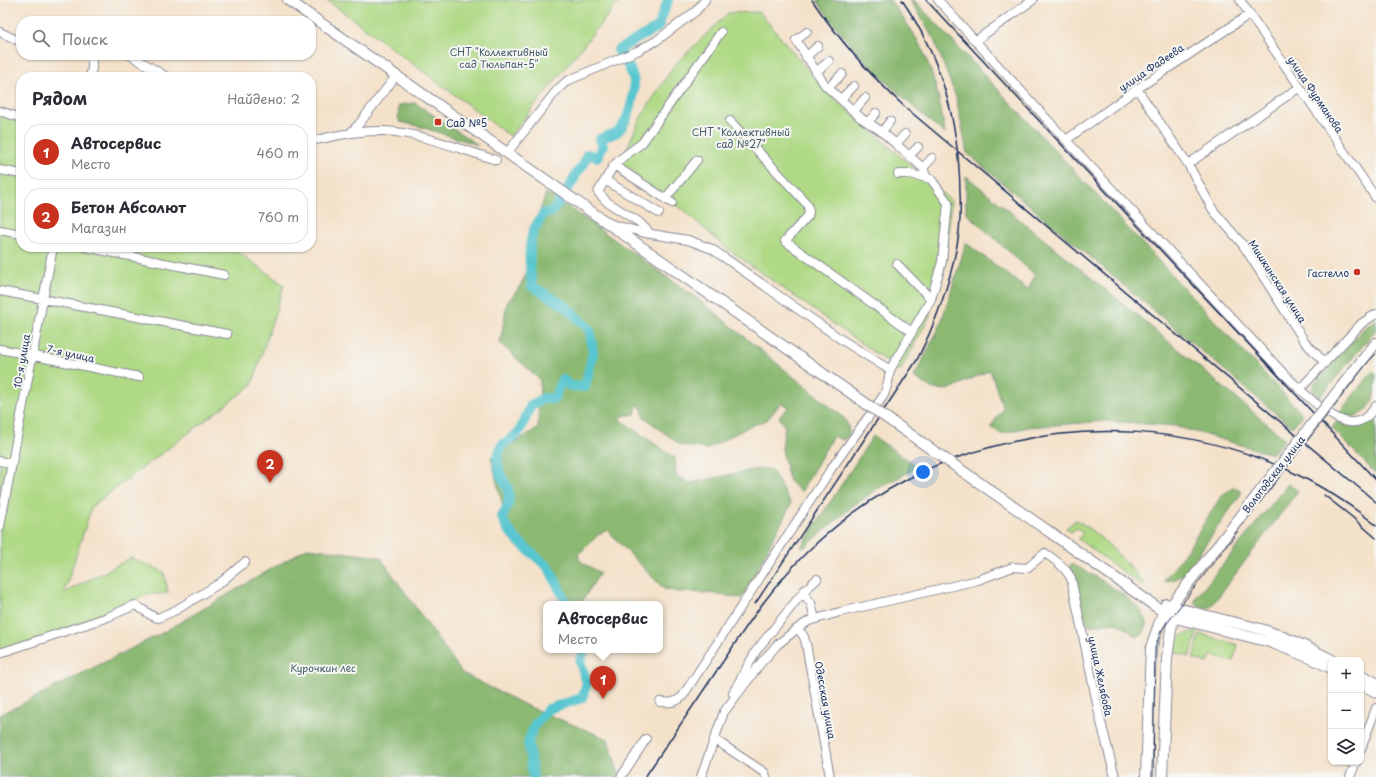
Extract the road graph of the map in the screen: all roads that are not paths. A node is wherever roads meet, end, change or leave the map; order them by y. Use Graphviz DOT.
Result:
graph roads {
  1 [pos="288,0"];
  2 [pos="705,0"];
  3 [pos="938,0"];
  4 [pos="1033,0"];
  5 [pos="1240,0"];
  6 [pos="1250,14"];
  7 [pos="311,16"];
  8 [pos="316,20"];
  9 [pos="0,32"];
  10 [pos="721,32"];
  11 [pos="807,32"];
  12 [pos="16,40"];
  13 [pos="975,41"];
  14 [pos="818,46"];
  15 [pos="806,57"];
  16 [pos="92,60"];
  17 [pos="138,60"];
  18 [pos="829,61"];
  19 [pos="91,72"];
  20 [pos="159,72"];
  21 [pos="816,72"];
  22 [pos="842,74"];
  23 [pos="396,76"];
  24 [pos="854,86"];
  25 [pos="1300,87"];
  26 [pos="828,88"];
  27 [pos="1137,88"];
  28 [pos="865,98"];
  29 [pos="841,99"];
  30 [pos="0,111"];
  31 [pos="854,111"];
  32 [pos="876,113"];
  33 [pos="16,116"];
  34 [pos="730,121"];
  35 [pos="890,121"];
  36 [pos="868,122"];
  37 [pos="882,132"];
  38 [pos="350,133"];
  39 [pos="905,134"];
  40 [pos="316,140"];
  41 [pos="1066,140"];
  42 [pos="896,144"];
  43 [pos="918,147"];
  44 [pos="507,153"];
  45 [pos="909,156"];
  46 [pos="932,158"];
  47 [pos="496,160"];
  48 [pos="697,160"];
  49 [pos="1188,164"];
  50 [pos="614,165"];
  51 [pos="923,168"];
  52 [pos="0,170"];
  53 [pos="16,173"];
  54 [pos="898,174"];
  55 [pos="927,178"];
  56 [pos="605,180"];
  57 [pos="1376,198"];
  58 [pos="659,213"];
  59 [pos="608,224"];
  60 [pos="0,230"];
  61 [pos="16,233"];
  62 [pos="650,233"];
  63 [pos="52,252"];
  64 [pos="110,252"];
  65 [pos="897,264"];
  66 [pos="224,275"];
  67 [pos="0,291"];
  68 [pos="931,299"];
  69 [pos="43,300"];
  70 [pos="1376,314"];
  71 [pos="912,332"];
  72 [pos="227,334"];
  73 [pos="1376,343"];
  74 [pos="0,349"];
  75 [pos="32,355"];
  76 [pos="1325,363"];
  77 [pos="890,370"];
  78 [pos="139,377"];
  79 [pos="1300,389"];
  80 [pos="1376,406"];
  81 [pos="0,461"];
  82 [pos="12,464"];
  83 [pos="0,526"];
  84 [pos="245,562"];
  85 [pos="817,579"];
  86 [pos="803,593"];
  87 [pos="1169,612"];
  88 [pos="815,619"];
  89 [pos="798,628"];
  90 [pos="0,653"];
  91 [pos="1328,658"];
  92 [pos="1328,666"];
  93 [pos="1364,677"];
  94 [pos="1376,683"];
  95 [pos="1364,686"];
  96 [pos="1376,692"];
  97 [pos="660,702"];
  98 [pos="1376,708"];
  99 [pos="724,712"];
  100 [pos="646,739"];
  101 [pos="714,739"];
  102 [pos="1364,741"];
  103 [pos="1355,765"];
  104 [pos="621,777"];
  105 [pos="701,777"];
  106 [pos="766,777"];
  107 [pos="830,777"];
  108 [pos="1115,777"];
  109 [pos="1146,777"];
  110 [pos="1162,777"];
  111 [pos="1350,777"];
  1 -- 7 [label="main road"];
  2 -- 44 [label="street"];
  3 -- 13 [label="street"];
  4 -- 13 [label="street"];
  5 -- 6 [label="street, улица Фурманова"];
  6 -- 25 [label="street, улица Фурманова"];
  6 -- 27 [label="street, улица Фадеева"];
  8 -- 23 [label="main road"];
  9 -- 12 [label="street"];
  10 -- 50 [label="street"];
  11 -- 15 [label="street"];
  13 -- 41 [label="street"];
  14 -- 15 [label="street"];
  15 -- 21 [label="street"];
  16 -- 19 [label="street"];
  17 -- 20 [label="street"];
  18 -- 21 [label="street"];
  21 -- 26 [label="street"];
  22 -- 26 [label="street"];
  23 -- 38 [label="street"];
  23 -- 44 [label="main road"];
  24 -- 29 [label="street"];
  25 -- 49 [label="street"];
  25 -- 57 [label="street, улица Фурманова"];
  26 -- 29 [label="street"];
  27 -- 41 [label="street, улица Фадеева"];
  27 -- 49 [label="street, Мишкинская улица"];
  28 -- 31 [label="street"];
  29 -- 31 [label="street"];
  30 -- 33 [label="street"];
  31 -- 36 [label="street"];
  32 -- 36 [label="street"];
  34 -- 71 [label="street"];
  35 -- 37 [label="street"];
  36 -- 37 [label="street"];
  37 -- 42 [label="street"];
  38 -- 40 [label="street"];
  38 -- 47 [label="street"];
  39 -- 42 [label="street"];
  41 -- 79 [label="street"];
  42 -- 45 [label="street"];
  43 -- 45 [label="street"];
  44 -- 59 [label="main road"];
  45 -- 51 [label="street"];
  46 -- 51 [label="street"];
  48 -- 50 [label="street"];
  49 -- 76 [label="street, Мишкинская улица"];
  50 -- 56 [label="street"];
  51 -- 55 [label="street"];
  52 -- 53 [label="street"];
  54 -- 55 [label="street"];
  55 -- 68 [label="street"];
  56 -- 58 [label="street"];
  56 -- 62 [label="street"];
  59 -- 62 [label="street"];
  59 -- 87 [label="main road, bridge"];
  60 -- 61 [label="street"];
  62 -- 77 [label="street"];
  63 -- 69 [label="street, 10-я улица"];
  64 -- 66 [label="street"];
  65 -- 68 [label="street"];
  67 -- 69 [label="street"];
  68 -- 71 [label="street"];
  69 -- 72 [label="street"];
  69 -- 75 [label="street, 10-я улица"];
  70 -- 76 [label="street"];
  71 -- 77 [label="street"];
  73 -- 87 [label="main road, Вологодская улица, bridge"];
  74 -- 75 [label="street, 7-я улица"];
  75 -- 78 [label="street, 7-я улица"];
  75 -- 82 [label="street, 10-я улица"];
  76 -- 79 [label="street"];
  77 -- 97 [label="street"];
  79 -- 80 [label="street"];
  81 -- 82 [label="street"];
  82 -- 83 [label="street, 10-я улица"];
  84 -- 90 [label="street"];
  85 -- 86 [label="street"];
  86 -- 88 [label="street"];
  86 -- 99 [label="street"];
  87 -- 91 [label="main road"];
  87 -- 92 [label="main road"];
  87 -- 109 [label="main road, Вологодская улица"];
  87 -- 110 [label="main road"];
  88 -- 89 [label="street"];
  88 -- 108 [label="street, улица Желябова"];
  89 -- 99 [label="street"];
  89 -- 107 [label="street, Одесская улица"];
  93 -- 94 [label="main road"];
  95 -- 96 [label="main road"];
  98 -- 102 [label="street"];
  99 -- 101 [label="street"];
  100 -- 104 [label="street"];
  101 -- 105 [label="street"];
  101 -- 106 [label="street"];
  103 -- 111 [label="street"];
}
